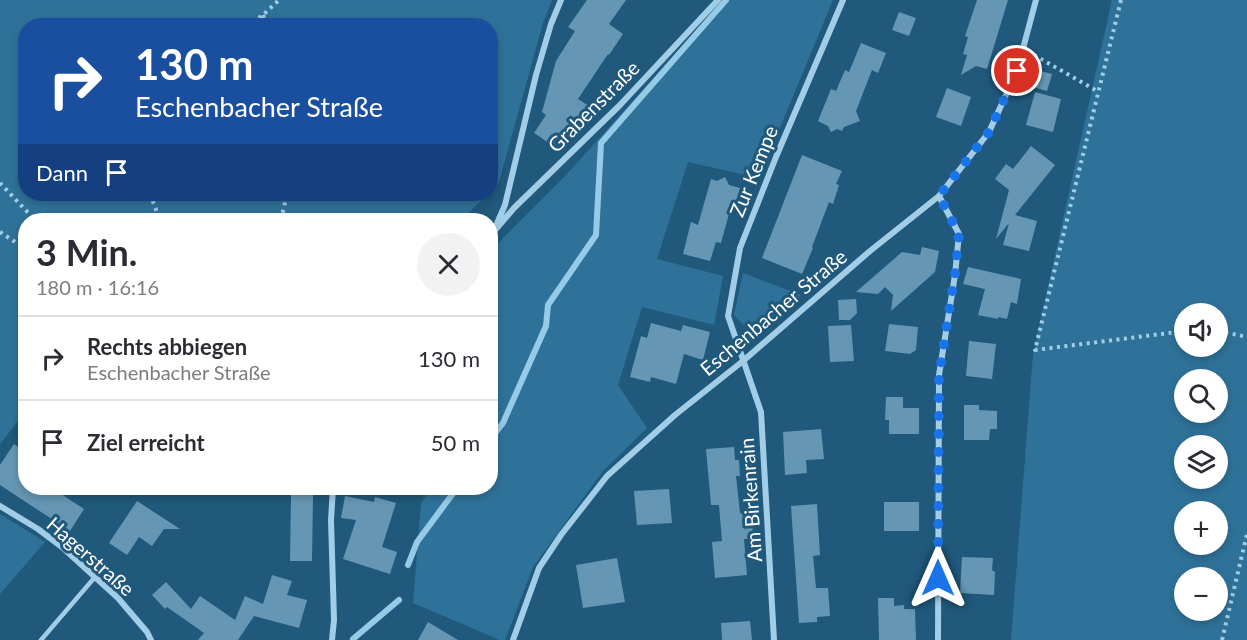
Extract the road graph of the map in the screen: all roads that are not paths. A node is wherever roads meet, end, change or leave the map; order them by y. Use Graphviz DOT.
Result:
graph roads {
  1 [pos="561,0"];
  2 [pos="718,0"];
  3 [pos="843,0"];
  4 [pos="1036,0"];
  5 [pos="939,196"];
  6 [pos="498,220"];
  7 [pos="498,227"];
  8 [pos="743,361"];
  9 [pos="333,495"];
  10 [pos="0,506"];
  11 [pos="95,577"];
  12 [pos="41,640"];
  13 [pos="151,640"];
  14 [pos="332,640"];
  15 [pos="513,640"];
  16 [pos="774,640"];
  17 [pos="938,640"];
  1 -- 6 [label="street"];
  2 -- 7 [label="street, Grabenstraße"];
  3 -- 8 [label="street, Zur Kempe"];
  4 -- 5 [label="street, Eschenbacher Straße"];
  5 -- 8 [label="street, Eschenbacher Straße"];
  5 -- 17 [label="street"];
  8 -- 15 [label="street, Eschenbacher Straße"];
  8 -- 16 [label="street, Am Birkenrain"];
  9 -- 14 [label="street"];
  10 -- 11 [label="street, Hagerstraße"];
  11 -- 12 [label="lane"];
  11 -- 13 [label="street, Hagerstraße"];
}
